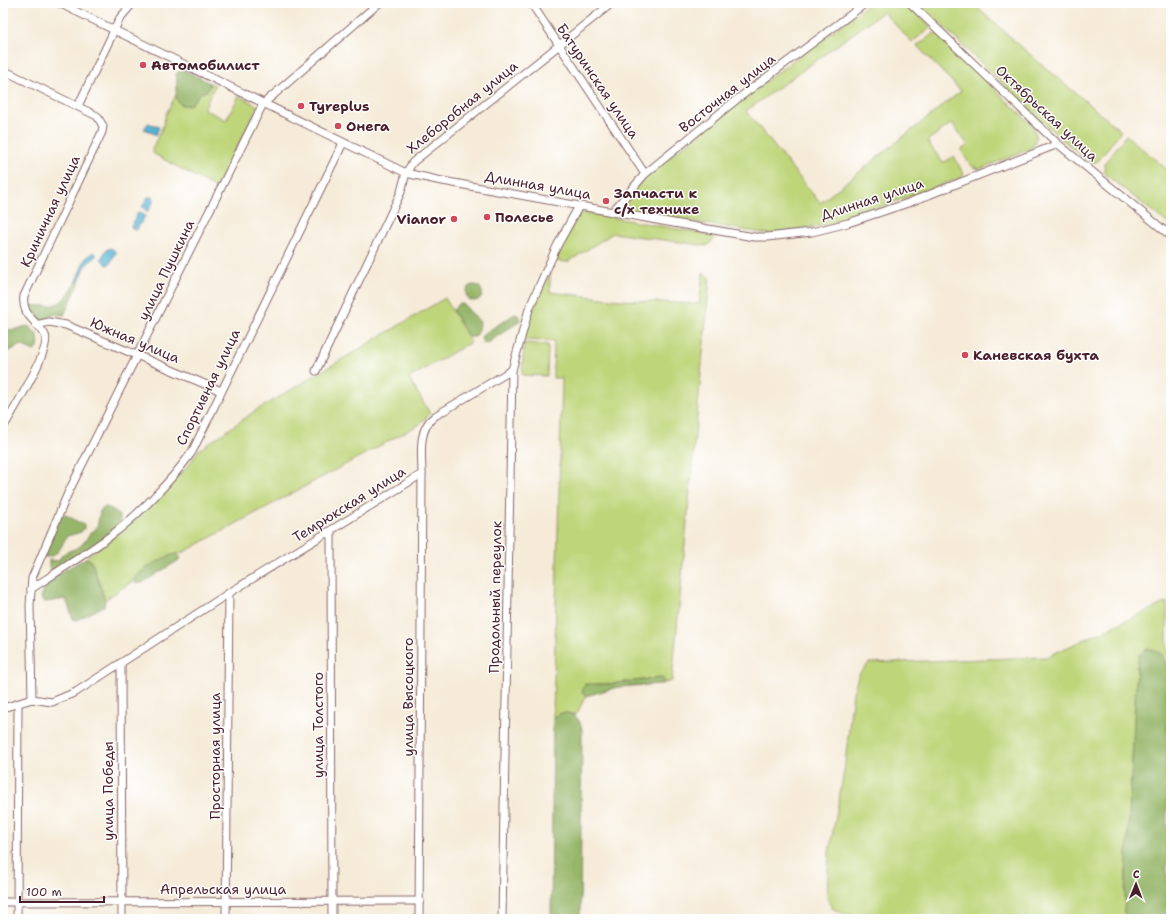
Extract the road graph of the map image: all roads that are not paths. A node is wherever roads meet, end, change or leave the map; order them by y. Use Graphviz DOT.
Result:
graph roads {
  1 [pos="59,3"];
  2 [pos="133,3"];
  3 [pos="379,3"];
  4 [pos="531,3"];
  5 [pos="612,3"];
  6 [pos="866,3"];
  7 [pos="910,3"];
  8 [pos="114,30"];
  9 [pos="559,46"];
  10 [pos="3,70"];
  11 [pos="263,104"];
  12 [pos="78,106"];
  13 [pos="343,143"];
  14 [pos="1058,144"];
  15 [pos="406,172"];
  16 [pos="645,174"];
  17 [pos="579,206"];
  18 [pos="612,212"];
  19 [pos="1171,236"];
  20 [pos="36,325"];
  21 [pos="138,356"];
  22 [pos="512,370"];
  23 [pos="316,371"];
  24 [pos="221,391"];
  25 [pos="3,428"];
  26 [pos="422,474"];
  27 [pos="330,531"];
  28 [pos="30,589"];
  29 [pos="229,593"];
  30 [pos="121,664"];
  31 [pos="32,698"];
  32 [pos="18,704"];
  33 [pos="3,708"];
  34 [pos="332,901"];
  35 [pos="420,901"];
  36 [pos="3,902"];
  37 [pos="18,902"];
  38 [pos="122,902"];
  39 [pos="227,903"];
  40 [pos="18,919"];
  41 [pos="122,919"];
  42 [pos="226,919"];
  43 [pos="332,919"];
  44 [pos="419,919"];
  45 [pos="502,919"];
  1 -- 8 [label="street, Длинная улица"];
  2 -- 8 [label="street"];
  3 -- 11 [label="street, улица Пушкина"];
  4 -- 9 [label="street, Батуринская улица"];
  5 -- 9 [label="street, Хлеборобная улица"];
  6 -- 16 [label="street, Восточная улица"];
  7 -- 14 [label="street, Октябрьская улица"];
  8 -- 11 [label="street, Длинная улица"];
  8 -- 12 [label="street"];
  9 -- 15 [label="street, Хлеборобная улица"];
  9 -- 16 [label="street, Батуринская улица"];
  10 -- 12 [label="street"];
  11 -- 13 [label="street, Длинная улица"];
  11 -- 21 [label="street, улица Пушкина"];
  12 -- 20 [label="street, Криничная улица"];
  13 -- 15 [label="street, Длинная улица"];
  13 -- 24 [label="street, Спортивная улица"];
  14 -- 18 [label="street, Длинная улица"];
  14 -- 19 [label="street, Октябрьская улица"];
  15 -- 17 [label="street, Длинная улица"];
  15 -- 23 [label="street, Хлеборобная улица"];
  16 -- 18 [label="street, Восточная улица"];
  17 -- 18 [label="street, Длинная улица"];
  17 -- 22 [label="street"];
  20 -- 21 [label="street, Южная улица"];
  20 -- 25 [label="street, Криничная улица"];
  21 -- 24 [label="street, Южная улица"];
  21 -- 28 [label="street, улица Пушкина"];
  22 -- 26 [label="street, Темрюкская улица"];
  22 -- 45 [label="street, Продольный переулок"];
  24 -- 28 [label="street, Спортивная улица"];
  26 -- 27 [label="street, Темрюкская улица"];
  26 -- 35 [label="street, улица Высоцкого"];
  27 -- 29 [label="street, Темрюкская улица"];
  27 -- 34 [label="street, улица Толстого"];
  28 -- 31 [label="street, улица Пушкина"];
  29 -- 30 [label="street, Темрюкская улица"];
  29 -- 39 [label="street, Просторная улица"];
  30 -- 31 [label="street, Темрюкская улица"];
  30 -- 38 [label="street, улица Победы"];
  31 -- 32 [label="street"];
  32 -- 33 [label="street"];
  32 -- 37 [label="street"];
  34 -- 35 [label="street, Апрельская улица"];
  34 -- 39 [label="street, Апрельская улица"];
  34 -- 43 [label="street, улица Толстого"];
  35 -- 44 [label="street, улица Высоцкого"];
  36 -- 37 [label="street, Апрельская улица"];
  37 -- 38 [label="street, Апрельская улица"];
  37 -- 40 [label="street"];
  38 -- 39 [label="street, Апрельская улица"];
  38 -- 41 [label="street, улица Победы"];
  39 -- 42 [label="street, Просторная улица"];
}
